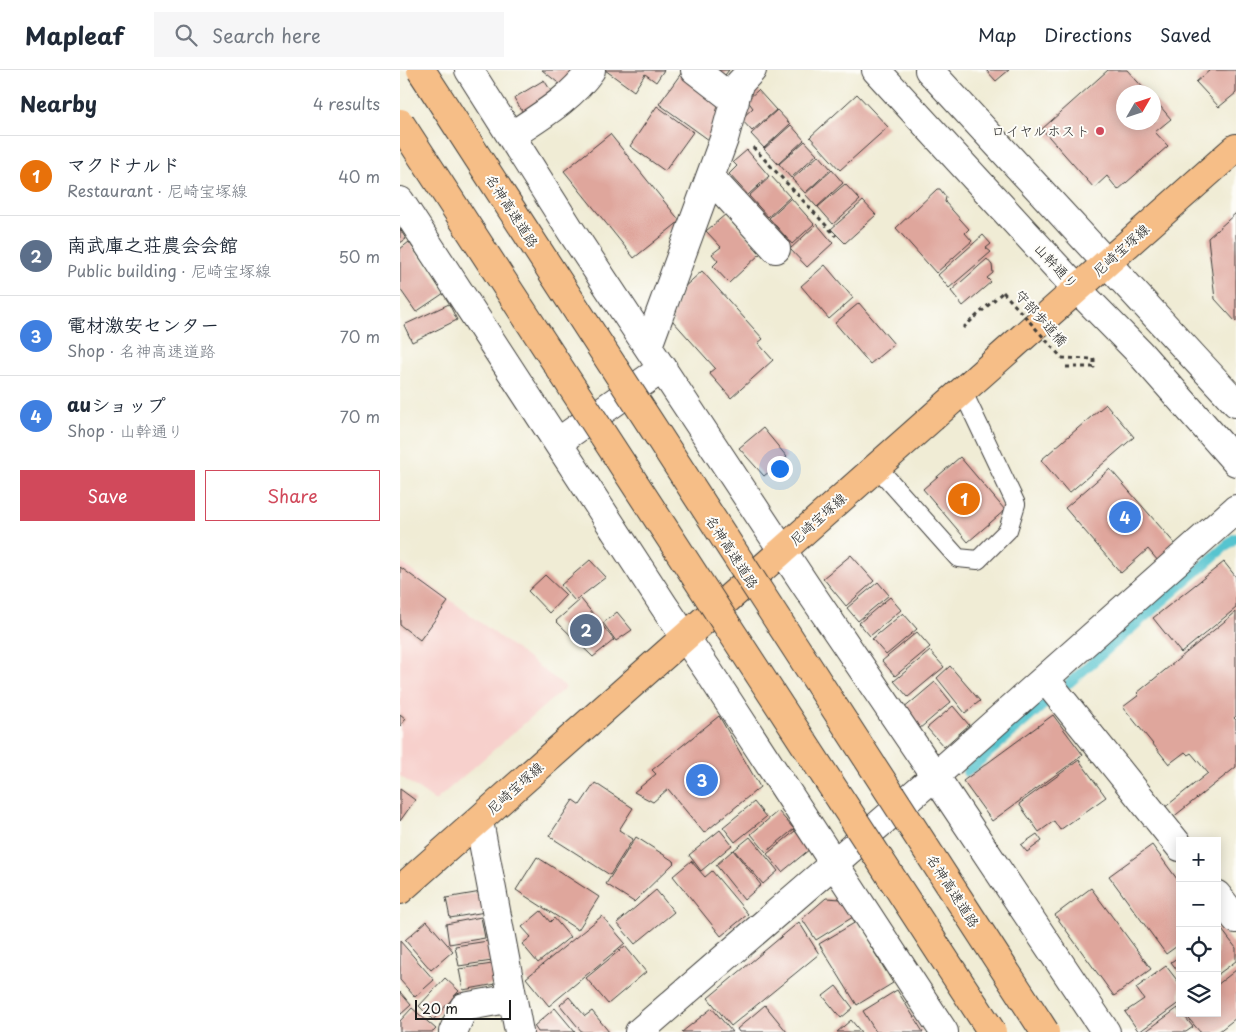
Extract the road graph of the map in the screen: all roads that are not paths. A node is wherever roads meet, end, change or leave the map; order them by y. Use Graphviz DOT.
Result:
graph roads {
  1 [pos="421,70"];
  2 [pos="469,70"];
  3 [pos="591,70"];
  4 [pos="695,70"];
  5 [pos="752,70"];
  6 [pos="876,70"];
  7 [pos="928,70"];
  8 [pos="732,111"];
  9 [pos="400,123"];
  10 [pos="511,136"];
  11 [pos="1236,148"];
  12 [pos="710,177"];
  13 [pos="400,201"];
  14 [pos="776,249"];
  15 [pos="1107,262"];
  16 [pos="1077,288"];
  17 [pos="655,357"];
  18 [pos="962,390"];
  19 [pos="1236,402"];
  20 [pos="558,442"];
  21 [pos="1236,462"];
  22 [pos="877,467"];
  23 [pos="1236,509"];
  24 [pos="783,550"];
  25 [pos="686,637"];
  26 [pos="1045,679"];
  27 [pos="935,776"];
  28 [pos="479,821"];
  29 [pos="1176,843"];
  30 [pos="833,863"];
  31 [pos="400,890"];
  32 [pos="1221,900"];
  33 [pos="1236,919"];
  34 [pos="512,998"];
  35 [pos="1094,1028"];
  36 [pos="453,1032"];
  37 [pos="519,1032"];
  38 [pos="638,1032"];
  39 [pos="944,1032"];
  40 [pos="992,1032"];
  41 [pos="1045,1032"];
  1 -- 41 [label="main road, 名神高速道路, bridge"];
  2 -- 10 [label="street"];
  3 -- 10 [label="street"];
  4 -- 8 [label="street"];
  5 -- 8 [label="street"];
  6 -- 16 [label="street, 山幹通り"];
  7 -- 15 [label="street"];
  8 -- 12 [label="street"];
  9 -- 40 [label="main road, bridge"];
  10 -- 17 [label="street"];
  11 -- 15 [label="main road, 尼崎宝塚線"];
  12 -- 14 [label="street"];
  12 -- 17 [label="street"];
  13 -- 20 [label="street"];
  15 -- 16 [label="main road, 尼崎宝塚線"];
  15 -- 19 [label="street"];
  16 -- 18 [label="main road, 尼崎宝塚線"];
  16 -- 21 [label="street, 山幹通り"];
  17 -- 20 [label="street"];
  17 -- 24 [label="street"];
  18 -- 22 [label="main road, 尼崎宝塚線"];
  18 -- 22 [label="lane"];
  20 -- 25 [label="street"];
  22 -- 24 [label="main road, 尼崎宝塚線"];
  23 -- 26 [label="street"];
  24 -- 25 [label="main road, 尼崎宝塚線"];
  24 -- 27 [label="street"];
  25 -- 28 [label="main road, 尼崎宝塚線"];
  25 -- 30 [label="street"];
  26 -- 27 [label="street"];
  26 -- 29 [label="street"];
  27 -- 30 [label="street"];
  27 -- 35 [label="street"];
  28 -- 31 [label="main road, 尼崎宝塚線"];
  28 -- 34 [label="street"];
  30 -- 38 [label="street"];
  30 -- 39 [label="street"];
  32 -- 33 [label="street"];
  34 -- 36 [label="street"];
  34 -- 37 [label="street"];
}
